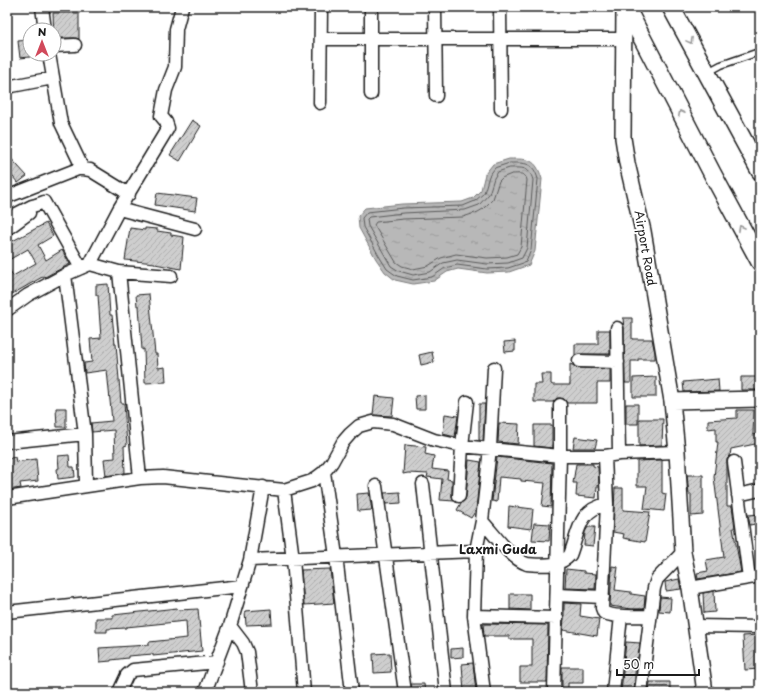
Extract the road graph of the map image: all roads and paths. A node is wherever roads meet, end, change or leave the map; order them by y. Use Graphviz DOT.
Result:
graph roads {
  1 [pos="42,7"];
  2 [pos="182,7"];
  3 [pos="321,7"];
  4 [pos="371,7"];
  5 [pos="435,7"];
  6 [pos="500,7"];
  7 [pos="625,7"];
  8 [pos="671,7"];
  9 [pos="44,22"];
  10 [pos="321,38"];
  11 [pos="371,38"];
  12 [pos="435,39"];
  13 [pos="500,39"];
  14 [pos="624,39"];
  15 [pos="75,45"];
  16 [pos="62,46"];
  17 [pos="756,53"];
  18 [pos="50,62"];
  19 [pos="707,73"];
  20 [pos="53,78"];
  21 [pos="7,87"];
  22 [pos="371,94"];
  23 [pos="436,96"];
  24 [pos="320,103"];
  25 [pos="501,108"];
  26 [pos="83,169"];
  27 [pos="760,171"];
  28 [pos="128,194"];
  29 [pos="8,195"];
  30 [pos="119,209"];
  31 [pos="24,213"];
  32 [pos="7,218"];
  33 [pos="7,229"];
  34 [pos="195,229"];
  35 [pos="760,262"];
  36 [pos="86,266"];
  37 [pos="119,272"];
  38 [pos="64,276"];
  39 [pos="171,276"];
  40 [pos="7,310"];
  41 [pos="617,328"];
  42 [pos="579,361"];
  43 [pos="618,362"];
  44 [pos="494,368"];
  45 [pos="760,399"];
  46 [pos="672,401"];
  47 [pos="467,402"];
  48 [pos="560,404"];
  49 [pos="85,434"];
  50 [pos="7,442"];
  51 [pos="462,446"];
  52 [pos="490,448"];
  53 [pos="677,452"];
  54 [pos="619,454"];
  55 [pos="560,456"];
  56 [pos="605,456"];
  57 [pos="734,462"];
  58 [pos="324,472"];
  59 [pos="140,478"];
  60 [pos="423,484"];
  61 [pos="86,485"];
  62 [pos="376,486"];
  63 [pos="262,487"];
  64 [pos="284,490"];
  65 [pos="760,490"];
  66 [pos="738,495"];
  67 [pos="459,496"];
  68 [pos="7,498"];
  69 [pos="606,504"];
  70 [pos="482,521"];
  71 [pos="476,551"];
  72 [pos="430,552"];
  73 [pos="683,552"];
  74 [pos="386,553"];
  75 [pos="336,556"];
  76 [pos="293,558"];
  77 [pos="250,560"];
  78 [pos="557,564"];
  79 [pos="755,577"];
  80 [pos="242,586"];
  81 [pos="690,588"];
  82 [pos="557,595"];
  83 [pos="602,598"];
  84 [pos="7,612"];
  85 [pos="474,616"];
  86 [pos="621,616"];
  87 [pos="650,616"];
  88 [pos="557,618"];
  89 [pos="230,626"];
  90 [pos="695,626"];
  91 [pos="760,626"];
  92 [pos="217,662"];
  93 [pos="119,692"];
  94 [pos="205,692"];
  95 [pos="252,692"];
  96 [pos="304,692"];
  97 [pos="352,692"];
  98 [pos="405,692"];
  99 [pos="446,692"];
  100 [pos="484,692"];
  101 [pos="554,692"];
  102 [pos="613,692"];
  103 [pos="641,692"];
  104 [pos="705,692"];
  1 -- 9 [label="street"];
  2 -- 28 [label="street"];
  3 -- 10 [label="street"];
  4 -- 11 [label="street"];
  5 -- 12 [label="street"];
  6 -- 13 [label="street"];
  7 -- 14 [label="street, Airport Road"];
  35 -- 7 [label="main road, Airport Road, one-way"];
  8 -- 19 [label="main road, one-way"];
  10 -- 11 [label="street"];
  10 -- 24 [label="street"];
  11 -- 12 [label="street"];
  11 -- 22 [label="street"];
  12 -- 13 [label="street"];
  12 -- 23 [label="street"];
  13 -- 14 [label="street"];
  13 -- 25 [label="street"];
  14 -- 46 [label="street, Airport Road"];
  15 -- 16 [label="street"];
  17 -- 19 [label="lane"];
  18 -- 20 [label="street"];
  19 -- 27 [label="main road"];
  20 -- 21 [label="street"];
  20 -- 26 [label="street"];
  26 -- 28 [label="street"];
  26 -- 29 [label="street"];
  28 -- 30 [label="street"];
  29 -- 31 [label="street"];
  30 -- 34 [label="street"];
  30 -- 36 [label="street"];
  31 -- 32 [label="street"];
  31 -- 33 [label="street"];
  31 -- 36 [label="street"];
  36 -- 37 [label="street"];
  36 -- 38 [label="street"];
  37 -- 39 [label="street"];
  37 -- 59 [label="street"];
  38 -- 40 [label="street"];
  38 -- 49 [label="street"];
  41 -- 43 [label="street"];
  42 -- 43 [label="street"];
  43 -- 54 [label="street"];
  44 -- 52 [label="street"];
  45 -- 46 [label="street"];
  46 -- 53 [label="street, Airport Road"];
  47 -- 51 [label="street"];
  48 -- 55 [label="street"];
  49 -- 50 [label="street"];
  49 -- 61 [label="street"];
  51 -- 52 [label="street"];
  51 -- 58 [label="street"];
  51 -- 67 [label="street"];
  52 -- 55 [label="street"];
  52 -- 70 [label="street"];
  53 -- 54 [label="street"];
  53 -- 73 [label="street, Airport Road"];
  54 -- 56 [label="street"];
  55 -- 56 [label="street"];
  55 -- 78 [label="street"];
  56 -- 69 [label="street"];
  57 -- 66 [label="street"];
  58 -- 64 [label="street"];
  58 -- 75 [label="street"];
  59 -- 61 [label="street"];
  59 -- 63 [label="street"];
  60 -- 72 [label="street"];
  61 -- 68 [label="street"];
  62 -- 74 [label="street"];
  63 -- 64 [label="street"];
  63 -- 77 [label="street"];
  64 -- 76 [label="street"];
  65 -- 66 [label="street"];
  66 -- 79 [label="street"];
  69 -- 78 [label="street"];
  69 -- 83 [label="street"];
  70 -- 71 [label="street"];
  70 -- 78 [label="street"];
  71 -- 72 [label="street"];
  71 -- 85 [label="street"];
  72 -- 74 [label="street"];
  72 -- 99 [label="street"];
  73 -- 81 [label="street, Airport Road"];
  73 -- 87 [label="street"];
  74 -- 75 [label="street"];
  74 -- 98 [label="street"];
  75 -- 76 [label="street"];
  75 -- 97 [label="street"];
  76 -- 77 [label="street"];
  76 -- 96 [label="street"];
  77 -- 80 [label="street"];
  78 -- 82 [label="street"];
  79 -- 81 [label="street"];
  80 -- 84 [label="street"];
  80 -- 89 [label="street"];
  81 -- 90 [label="street, Airport Road"];
  82 -- 83 [label="street"];
  82 -- 88 [label="street"];
  83 -- 86 [label="street"];
  85 -- 88 [label="street"];
  85 -- 100 [label="street"];
  86 -- 87 [label="street"];
  86 -- 102 [label="street"];
  87 -- 103 [label="street"];
  88 -- 101 [label="street"];
  89 -- 92 [label="street"];
  89 -- 95 [label="street"];
  90 -- 91 [label="street"];
  90 -- 104 [label="street, Airport Road"];
  92 -- 93 [label="street"];
  92 -- 94 [label="street"];
}
